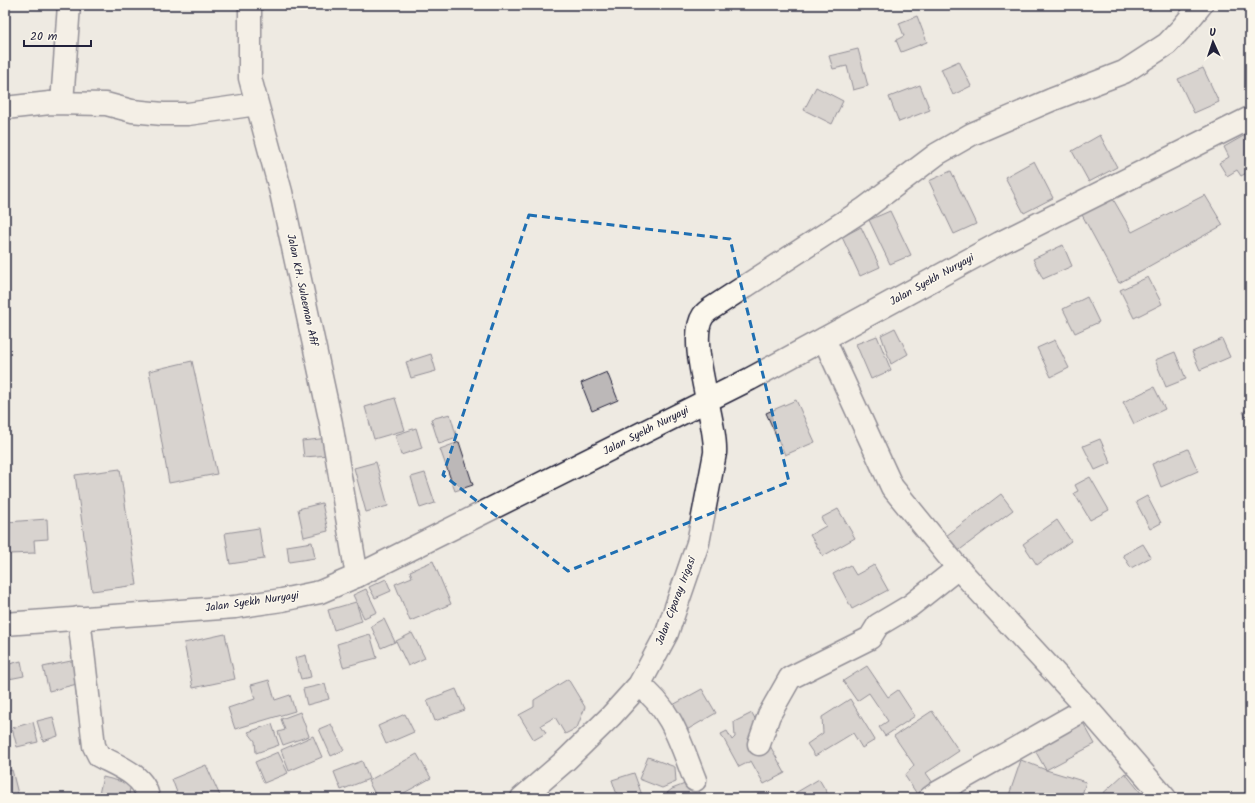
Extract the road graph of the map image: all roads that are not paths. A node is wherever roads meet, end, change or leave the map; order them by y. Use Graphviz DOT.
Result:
graph roads {
  1 [pos="69,5"];
  2 [pos="250,5"];
  3 [pos="1201,5"];
  4 [pos="62,104"];
  5 [pos="257,104"];
  6 [pos="5,108"];
  7 [pos="1250,119"];
  8 [pos="824,339"];
  9 [pos="712,398"];
  10 [pos="958,568"];
  11 [pos="357,576"];
  12 [pos="79,618"];
  13 [pos="5,624"];
  14 [pos="651,695"];
  15 [pos="1087,708"];
  16 [pos="759,744"];
  17 [pos="695,780"];
  18 [pos="148,798"];
  19 [pos="522,798"];
  20 [pos="930,798"];
  21 [pos="1165,798"];
  1 -- 4 [label="street"];
  2 -- 5 [label="street, Jalan KH. Sulaeman Afif"];
  3 -- 9 [label="street, Jalan Ciparay Irigasi"];
  4 -- 5 [label="street"];
  4 -- 6 [label="street"];
  5 -- 11 [label="street, Jalan KH. Sulaeman Afif"];
  7 -- 8 [label="street, Jalan Syekh Nuryayi"];
  8 -- 9 [label="street, Jalan Syekh Nuryayi"];
  8 -- 10 [label="street"];
  9 -- 11 [label="street, Jalan Syekh Nuryayi"];
  9 -- 14 [label="street, Jalan Ciparay Irigasi"];
  10 -- 15 [label="street"];
  10 -- 16 [label="street"];
  11 -- 12 [label="street, Jalan Syekh Nuryayi"];
  12 -- 13 [label="street, Jalan Syekh Nuryayi"];
  12 -- 18 [label="street"];
  14 -- 17 [label="street"];
  14 -- 19 [label="street, Jalan Ciparay Irigasi"];
  15 -- 20 [label="street"];
  15 -- 21 [label="street"];
}
